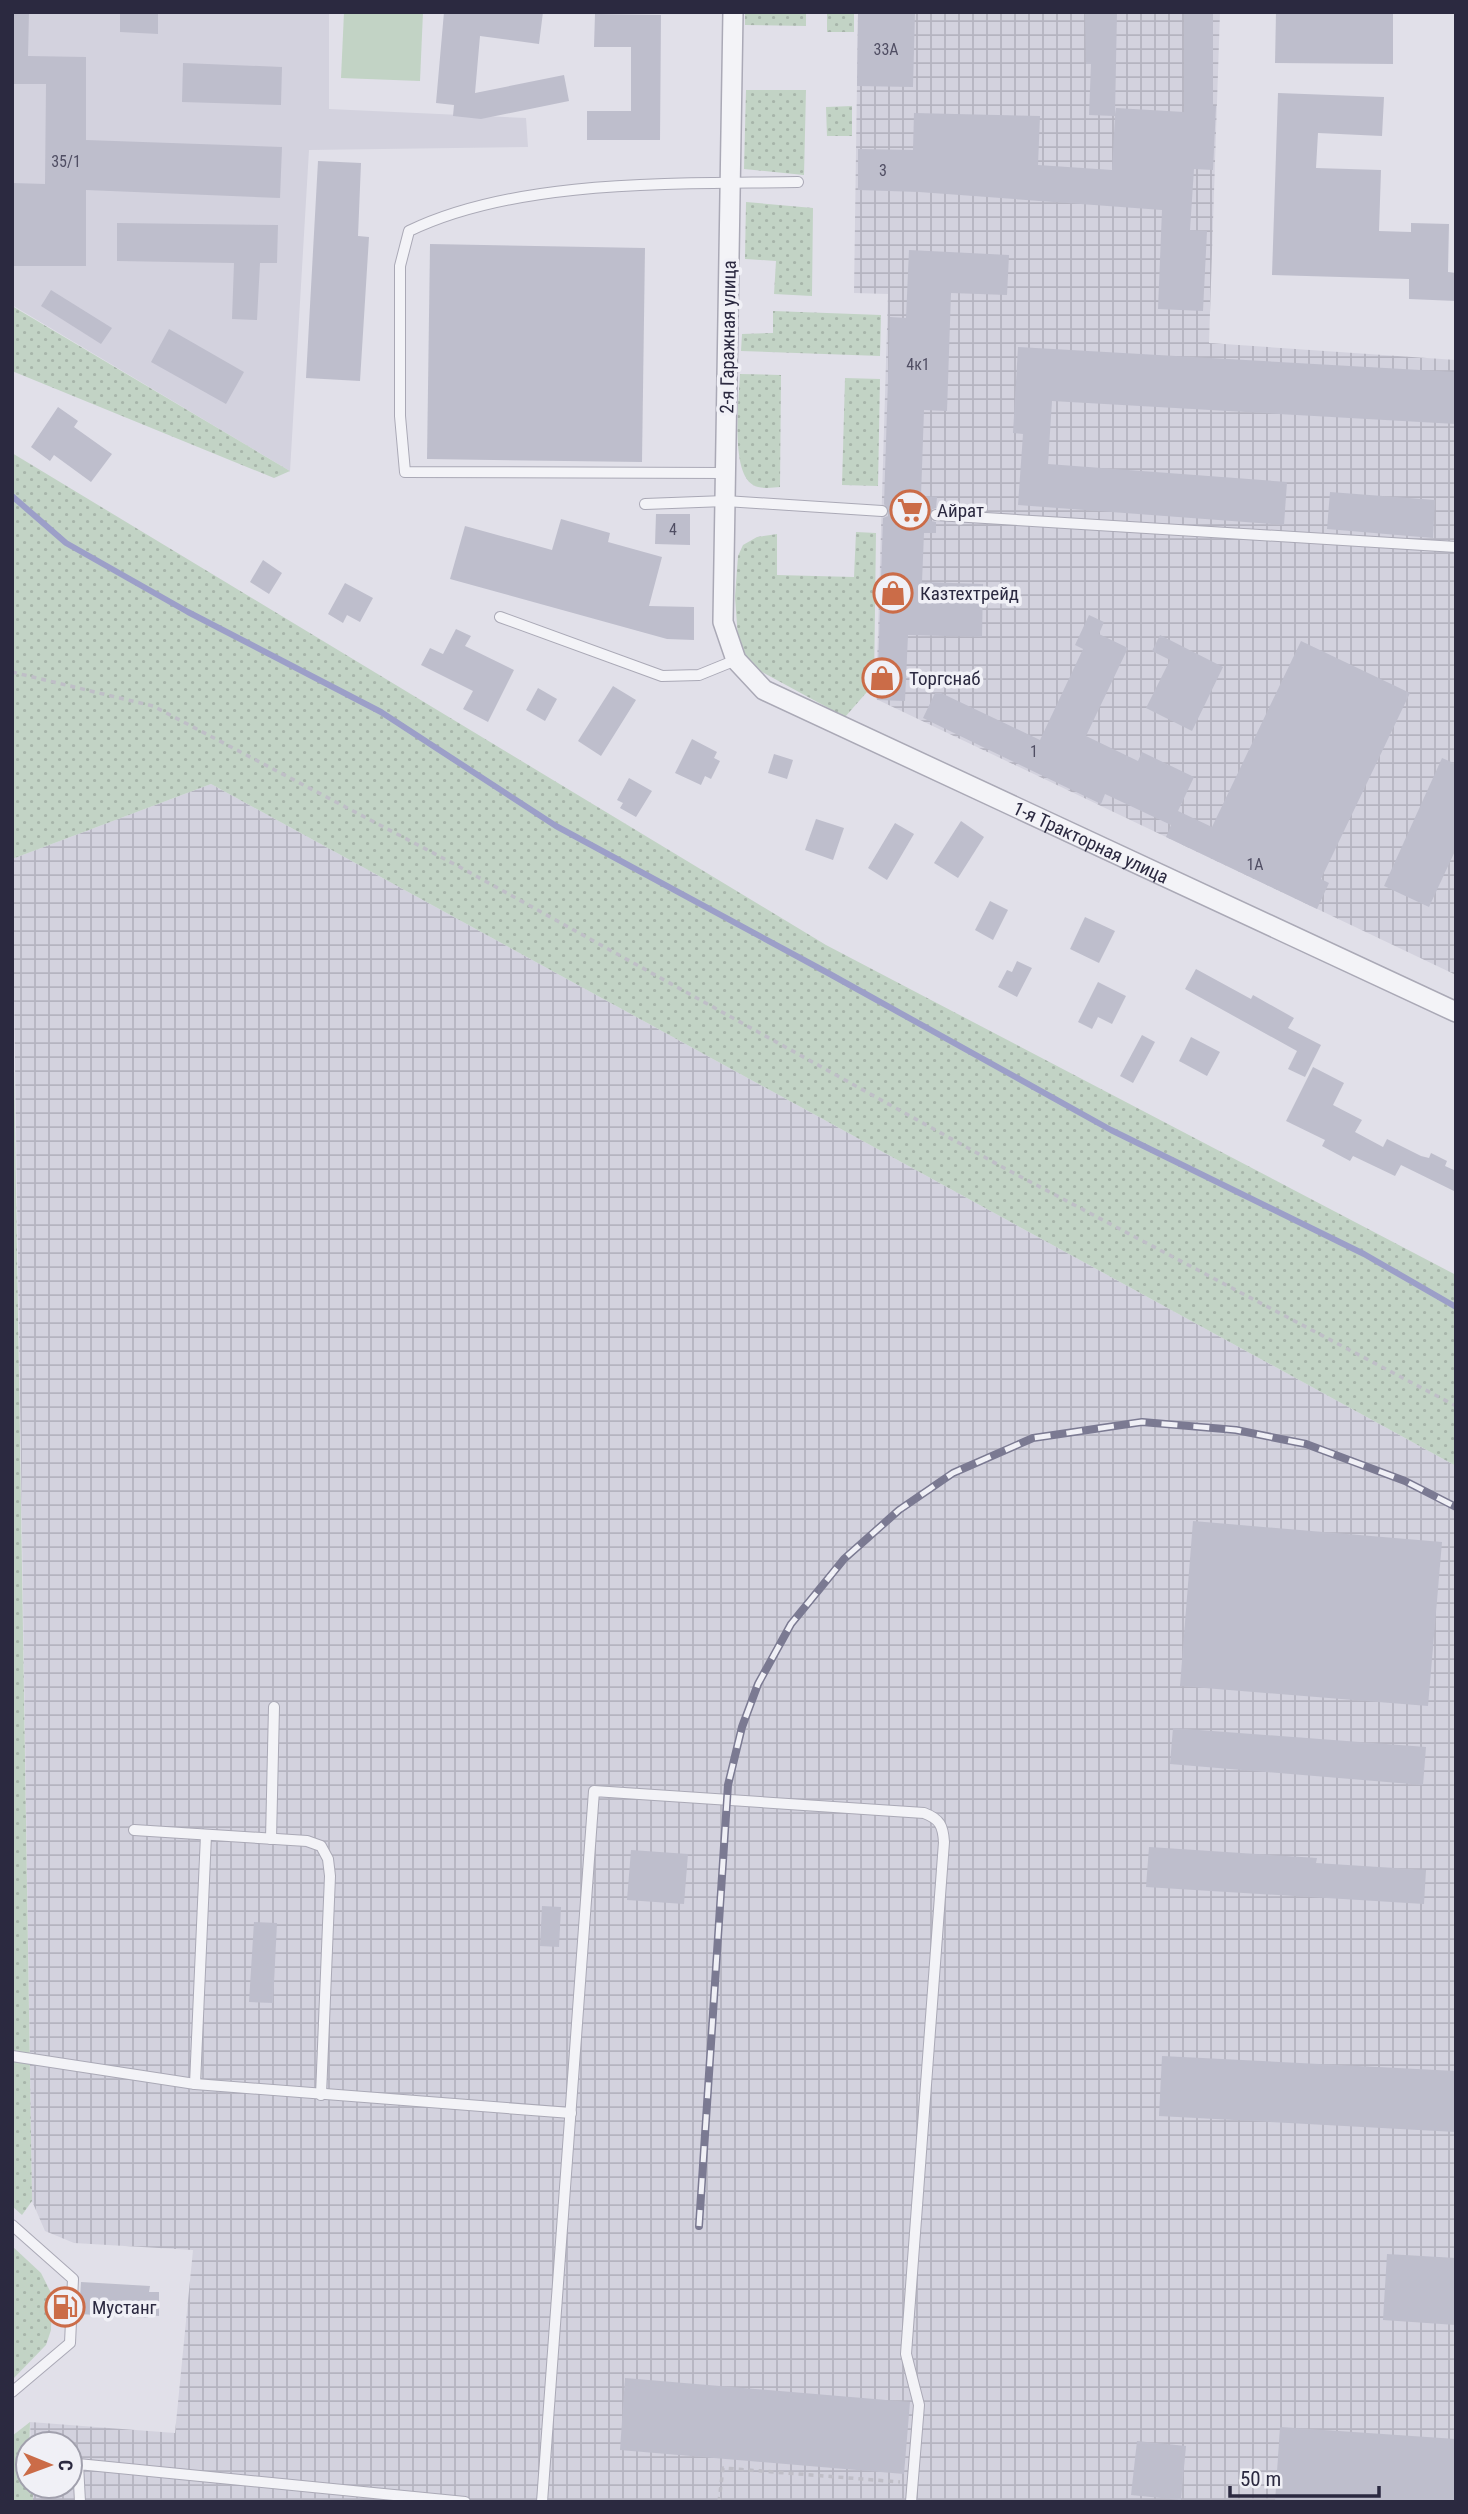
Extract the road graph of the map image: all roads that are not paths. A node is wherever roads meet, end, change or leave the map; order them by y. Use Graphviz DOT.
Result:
graph roads {
  1 [pos="733,12"];
  2 [pos="798,182"];
  3 [pos="730,183"];
  4 [pos="725,472"];
  5 [pos="725,502"];
  6 [pos="645,504"];
  7 [pos="882,511"];
  8 [pos="936,515"];
  9 [pos="1456,547"];
  10 [pos="500,617"];
  11 [pos="736,660"];
  12 [pos="1456,1012"];
  13 [pos="274,1707"];
  14 [pos="134,1830"];
  15 [pos="206,1835"];
  16 [pos="271,1839"];
  17 [pos="12,2056"];
  18 [pos="195,2084"];
  19 [pos="321,2095"];
  20 [pos="570,2113"];
  21 [pos="12,2225"];
  22 [pos="12,2392"];
  23 [pos="80,2502"];
  24 [pos="465,2502"];
  25 [pos="542,2502"];
  26 [pos="911,2502"];
  1 -- 3 [label="street, 2-я Гаражная улица"];
  2 -- 3 [label="lane"];
  3 -- 4 [label="street, 2-я Гаражная улица"];
  3 -- 4 [label="lane"];
  4 -- 5 [label="street, 2-я Гаражная улица"];
  5 -- 6 [label="lane"];
  5 -- 7 [label="lane"];
  5 -- 11 [label="street, 2-я Гаражная улица"];
  8 -- 9 [label="lane"];
  10 -- 11 [label="lane"];
  11 -- 12 [label="street, 1-я Тракторная улица"];
  13 -- 16 [label="lane"];
  14 -- 15 [label="lane"];
  15 -- 16 [label="lane"];
  15 -- 18 [label="lane"];
  16 -- 19 [label="lane"];
  17 -- 18 [label="lane"];
  18 -- 19 [label="lane"];
  19 -- 20 [label="lane"];
  20 -- 25 [label="lane"];
  20 -- 26 [label="lane"];
  21 -- 22 [label="lane"];
  23 -- 24 [label="lane"];
}
